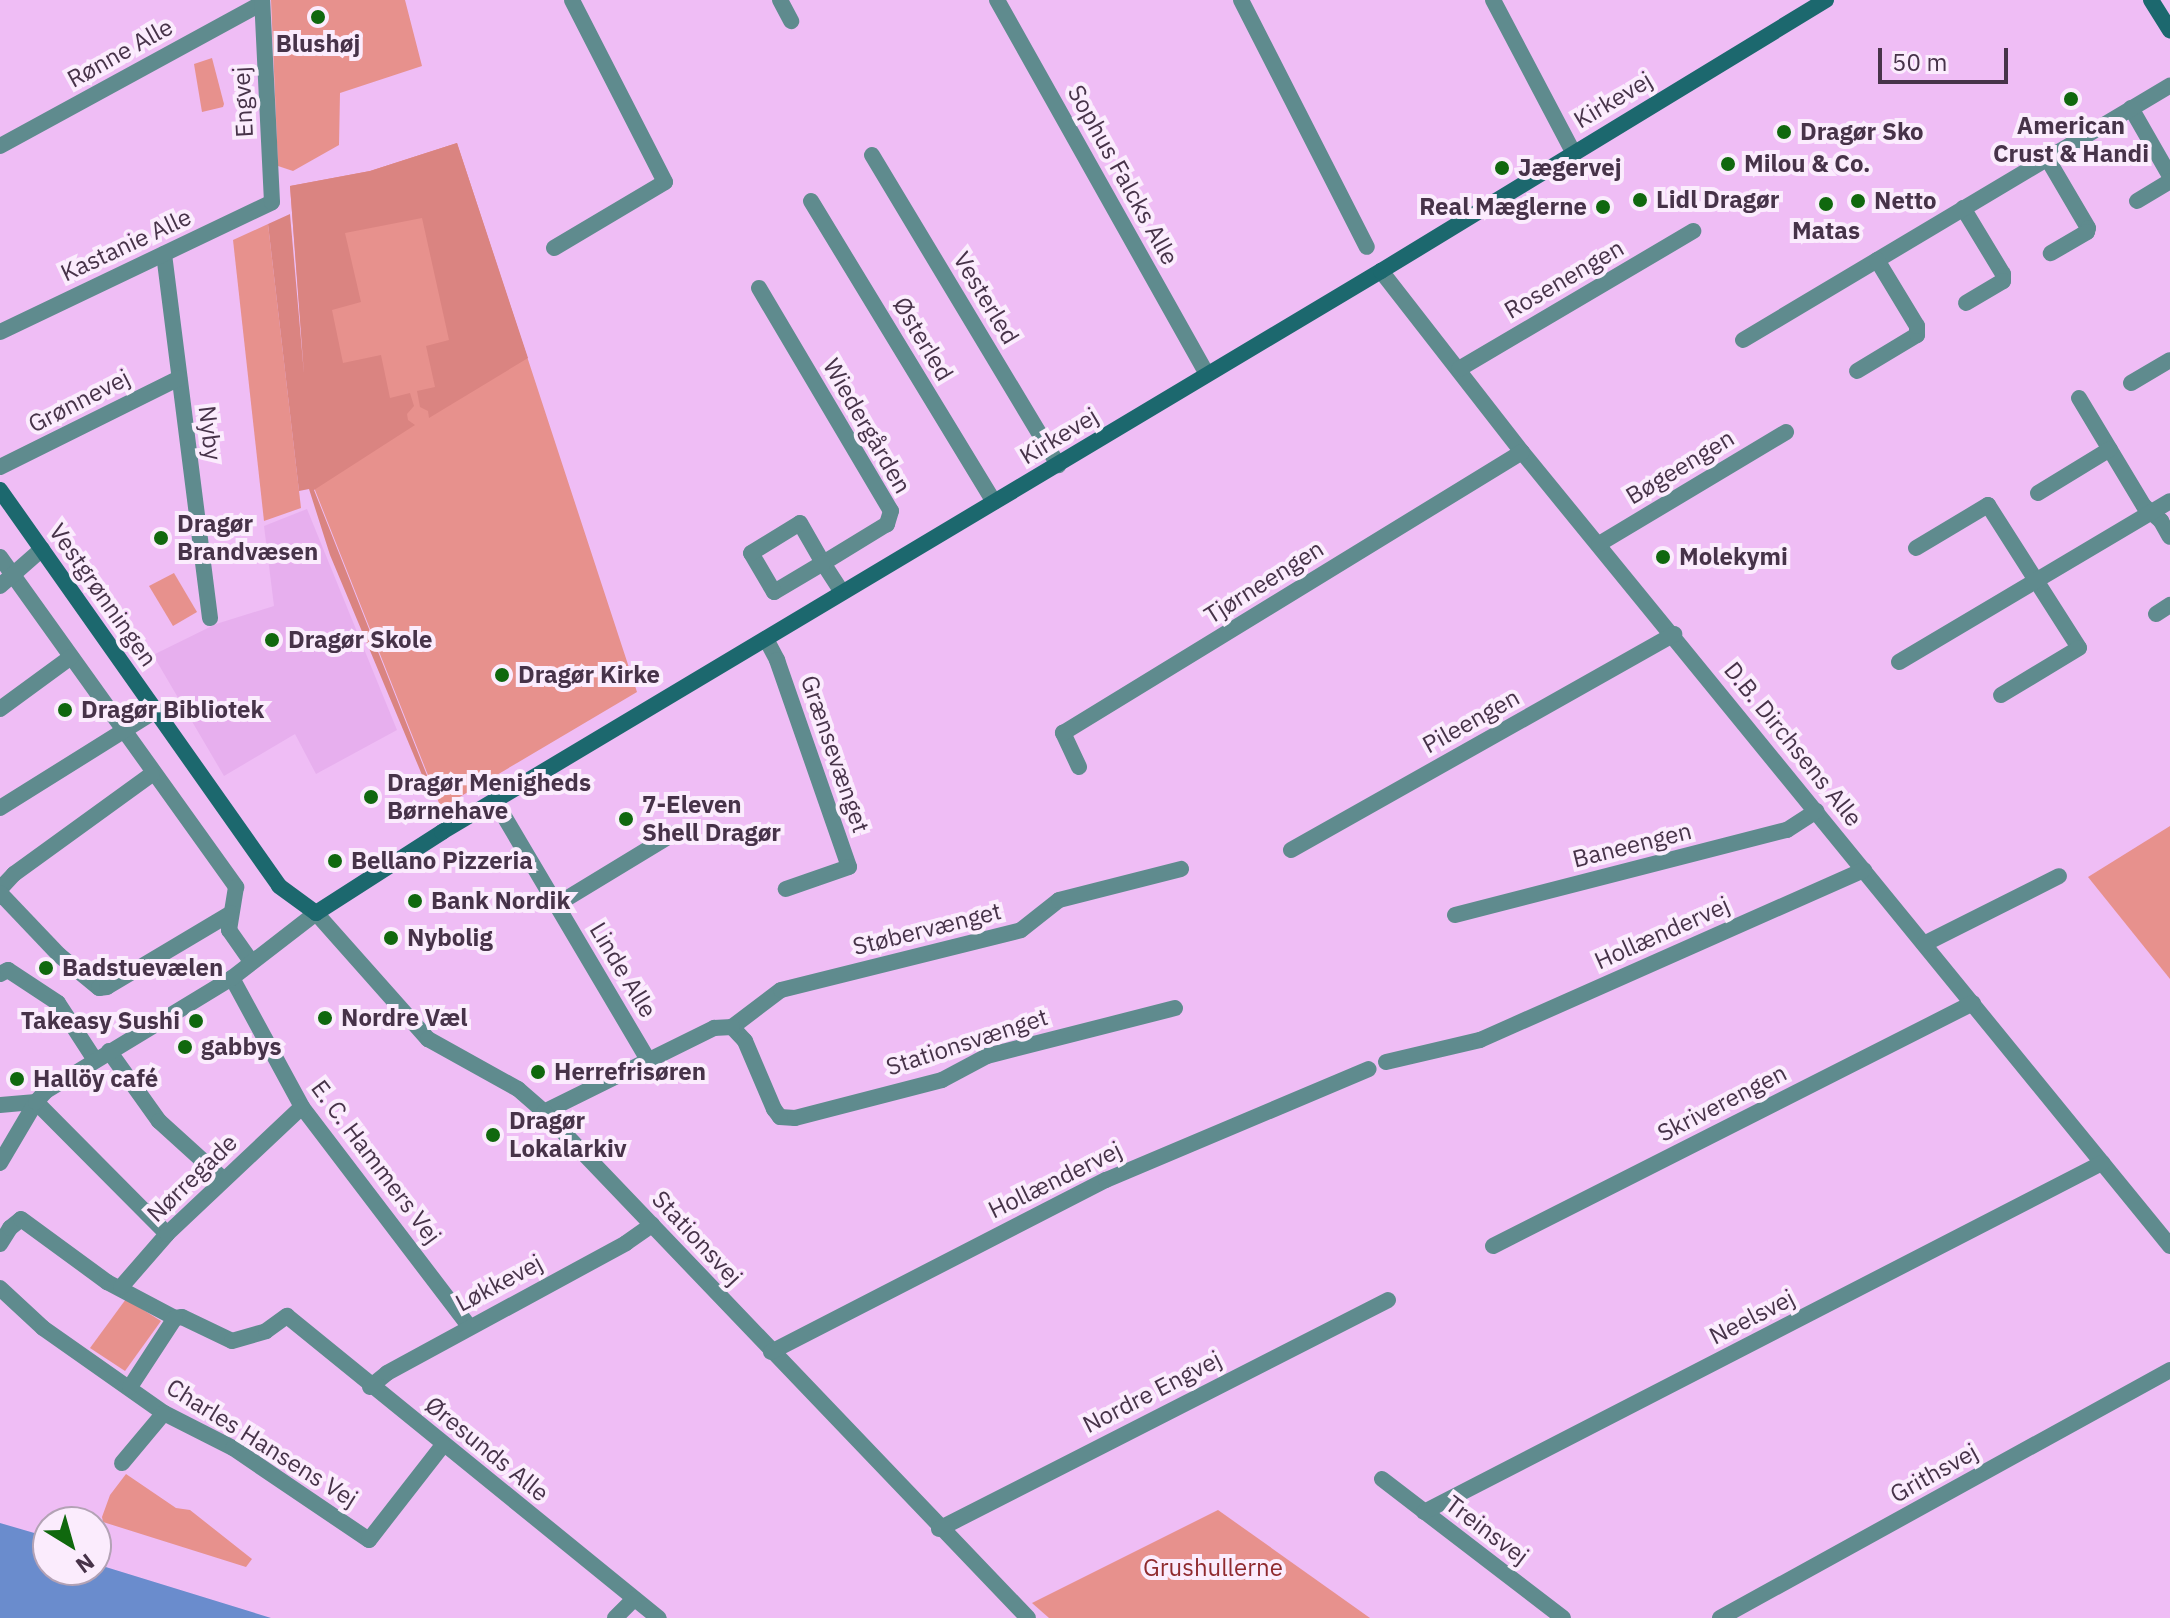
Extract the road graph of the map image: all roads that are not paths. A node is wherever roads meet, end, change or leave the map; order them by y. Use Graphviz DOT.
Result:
graph roads {
  1 [pos="572,0"];
  2 [pos="780,0"];
  3 [pos="997,0"];
  4 [pos="1241,0"];
  5 [pos="1493,0"];
  6 [pos="1826,0"];
  7 [pos="2151,0"];
  8 [pos="262,1"];
  9 [pos="791,21"];
  10 [pos="2170,30"];
  11 [pos="2170,85"];
  12 [pos="2131,108"];
  13 [pos="0,146"];
  14 [pos="1573,152"];
  15 [pos="872,155"];
  16 [pos="2047,158"];
  17 [pos="2170,179"];
  18 [pos="811,201"];
  19 [pos="2137,201"];
  20 [pos="272,202"];
  21 [pos="1963,208"];
  22 [pos="1693,231"];
  23 [pos="1367,247"];
  24 [pos="554,248"];
  25 [pos="2051,253"];
  26 [pos="164,254"];
  27 [pos="1877,260"];
  28 [pos="1381,271"];
  29 [pos="759,288"];
  30 [pos="1966,303"];
  31 [pos="0,332"];
  32 [pos="1743,340"];
  33 [pos="2170,360"];
  34 [pos="1459,369"];
  35 [pos="1857,371"];
  36 [pos="1207,374"];
  37 [pos="179,378"];
  38 [pos="2131,383"];
  39 [pos="2079,398"];
  40 [pos="1786,432"];
  41 [pos="2110,449"];
  42 [pos="1522,452"];
  43 [pos="1058,465"];
  44 [pos="0,467"];
  45 [pos="0,490"];
  46 [pos="2038,493"];
  47 [pos="2170,501"];
  48 [pos="994,502"];
  49 [pos="2150,513"];
  50 [pos="2170,537"];
  51 [pos="1599,544"];
  52 [pos="1916,548"];
  53 [pos="42,549"];
  54 [pos="0,557"];
  55 [pos="823,563"];
  56 [pos="6,580"];
  57 [pos="2036,580"];
  58 [pos="842,592"];
  59 [pos="210,618"];
  60 [pos="1674,634"];
  61 [pos="766,639"];
  62 [pos="71,657"];
  63 [pos="1899,662"];
  64 [pos="2001,695"];
  65 [pos="0,709"];
  66 [pos="155,711"];
  67 [pos="123,732"];
  68 [pos="1079,767"];
  69 [pos="152,774"];
  70 [pos="495,801"];
  71 [pos="0,808"];
  72 [pos="1816,811"];
  73 [pos="673,834"];
  74 [pos="1291,850"];
  75 [pos="1181,869"];
  76 [pos="1864,870"];
  77 [pos="2059,876"];
  78 [pos="786,889"];
  79 [pos="0,891"];
  80 [pos="556,905"];
  81 [pos="231,913"];
  82 [pos="316,913"];
  83 [pos="1455,915"];
  84 [pos="1924,944"];
  85 [pos="251,962"];
  86 [pos="0,974"];
  87 [pos="232,978"];
  88 [pos="1973,1003"];
  89 [pos="1175,1008"];
  90 [pos="732,1027"];
  91 [pos="102,1056"];
  92 [pos="648,1060"];
  93 [pos="1386,1062"];
  94 [pos="1369,1069"];
  95 [pos="36,1102"];
  96 [pos="0,1105"];
  97 [pos="302,1107"];
  98 [pos="544,1112"];
  99 [pos="0,1163"];
  100 [pos="2102,1163"];
  101 [pos="223,1179"];
  102 [pos="652,1225"];
  103 [pos="167,1234"];
  104 [pos="0,1244"];
  105 [pos="1493,1246"];
  106 [pos="2170,1246"];
  107 [pos="121,1287"];
  108 [pos="0,1288"];
  109 [pos="1388,1300"];
  110 [pos="175,1318"];
  111 [pos="469,1326"];
  112 [pos="771,1352"];
  113 [pos="2170,1370"];
  114 [pos="130,1387"];
  115 [pos="370,1387"];
  116 [pos="164,1413"];
  117 [pos="443,1445"];
  118 [pos="122,1463"];
  119 [pos="1382,1479"];
  120 [pos="1424,1512"];
  121 [pos="939,1529"];
  122 [pos="634,1599"];
  123 [pos="615,1618"];
  124 [pos="659,1618"];
  125 [pos="1028,1618"];
  126 [pos="1563,1618"];
  127 [pos="1720,1618"];
  1 -- 24 [label="street"];
  2 -- 9 [label="street"];
  3 -- 36 [label="street, Sophus Falcks Alle"];
  4 -- 23 [label="street"];
  5 -- 14 [label="street"];
  6 -- 14 [label="main road, Kirkevej"];
  7 -- 10 [label="main road"];
  8 -- 13 [label="street, Rønne Alle"];
  8 -- 20 [label="street, Engvej"];
  11 -- 12 [label="street"];
  12 -- 16 [label="street"];
  12 -- 17 [label="street"];
  14 -- 28 [label="main road, Kirkevej"];
  15 -- 43 [label="street, Vesterled"];
  16 -- 21 [label="street"];
  16 -- 25 [label="street"];
  17 -- 19 [label="street"];
  18 -- 48 [label="street, Østerled"];
  20 -- 26 [label="street, Kastanie Alle"];
  21 -- 27 [label="street"];
  21 -- 30 [label="street"];
  22 -- 34 [label="street, Rosenengen"];
  26 -- 31 [label="street, Kastanie Alle"];
  26 -- 37 [label="street, Nyby"];
  27 -- 32 [label="street"];
  27 -- 35 [label="street"];
  28 -- 34 [label="street, D.B. Dirchsens Alle"];
  28 -- 36 [label="main road, Kirkevej"];
  29 -- 55 [label="street, Wiedergården"];
  33 -- 38 [label="street"];
  34 -- 42 [label="street, D.B. Dirchsens Alle"];
  36 -- 43 [label="main road, Kirkevej"];
  37 -- 44 [label="street, Grønnevej"];
  37 -- 59 [label="street, Nyby"];
  39 -- 41 [label="street"];
  40 -- 51 [label="street, Bøgeengen"];
  41 -- 46 [label="street"];
  41 -- 49 [label="street"];
  42 -- 51 [label="street, D.B. Dirchsens Alle"];
  42 -- 68 [label="street, Tjørneengen"];
  43 -- 48 [label="main road, Kirkevej"];
  45 -- 53 [label="main road, Vestgrønningen"];
  47 -- 49 [label="street"];
  48 -- 58 [label="main road, Kirkevej"];
  49 -- 50 [label="street"];
  49 -- 57 [label="street"];
  51 -- 60 [label="street, D.B. Dirchsens Alle"];
  52 -- 57 [label="street"];
  53 -- 56 [label="street"];
  53 -- 66 [label="main road, Vestgrønningen"];
  54 -- 56 [label="street"];
  55 -- 55 [label="street, Wiedergården"];
  55 -- 58 [label="street, Wiedergården"];
  56 -- 62 [label="street"];
  57 -- 63 [label="street"];
  57 -- 64 [label="street"];
  58 -- 61 [label="main road, Kirkevej"];
  60 -- 72 [label="street, D.B. Dirchsens Alle"];
  60 -- 74 [label="street, Pileengen"];
  61 -- 70 [label="main road, Kirkevej"];
  61 -- 78 [label="street, Grænsevænget"];
  62 -- 65 [label="street"];
  62 -- 67 [label="street"];
  66 -- 67 [label="street"];
  66 -- 82 [label="main road, Vestgrønningen"];
  67 -- 69 [label="street"];
  67 -- 71 [label="street"];
  69 -- 79 [label="street"];
  69 -- 81 [label="street"];
  70 -- 80 [label="street, Linde Alle"];
  70 -- 82 [label="main road, Kirkevej"];
  72 -- 76 [label="street, D.B. Dirchsens Alle"];
  72 -- 83 [label="street, Baneengen"];
  73 -- 80 [label="street"];
  75 -- 90 [label="street, Støbervænget"];
  76 -- 84 [label="street, D.B. Dirchsens Alle"];
  76 -- 93 [label="street, Hollændervej"];
  77 -- 84 [label="street"];
  79 -- 81 [label="street"];
  80 -- 92 [label="street, Linde Alle"];
  81 -- 85 [label="street"];
  82 -- 85 [label="street"];
  82 -- 98 [label="street, Stationsvej"];
  84 -- 88 [label="street, D.B. Dirchsens Alle"];
  85 -- 87 [label="street"];
  86 -- 91 [label="street"];
  87 -- 91 [label="street"];
  87 -- 97 [label="street, E. C. Hammers Vej"];
  88 -- 100 [label="street, D.B. Dirchsens Alle"];
  88 -- 105 [label="street, Skriverengen"];
  89 -- 90 [label="street, Stationsvænget"];
  90 -- 92 [label="street"];
  91 -- 95 [label="street"];
  91 -- 101 [label="street"];
  92 -- 98 [label="street"];
  94 -- 112 [label="street, Hollændervej"];
  95 -- 96 [label="street"];
  95 -- 99 [label="street"];
  95 -- 103 [label="street"];
  97 -- 101 [label="street, Nørregade"];
  97 -- 111 [label="street, E. C. Hammers Vej"];
  98 -- 102 [label="street, Stationsvej"];
  100 -- 106 [label="street, D.B. Dirchsens Alle"];
  100 -- 120 [label="street, Neelsvej"];
  101 -- 103 [label="street, Nørregade"];
  102 -- 111 [label="street, Løkkevej"];
  102 -- 112 [label="street, Stationsvej"];
  103 -- 107 [label="street, Nørregade"];
  104 -- 107 [label="street"];
  107 -- 110 [label="street"];
  108 -- 114 [label="street, Charles Hansens Vej"];
  109 -- 121 [label="street, Nordre Engvej"];
  110 -- 114 [label="street"];
  110 -- 115 [label="street, Øresunds Alle"];
  111 -- 115 [label="street, Løkkevej"];
  112 -- 121 [label="street, Stationsvej"];
  113 -- 127 [label="street, Grithsvej"];
  114 -- 116 [label="street, Charles Hansens Vej"];
  115 -- 117 [label="street, Øresunds Alle"];
  116 -- 117 [label="street, Charles Hansens Vej"];
  116 -- 118 [label="street"];
  117 -- 122 [label="street, Øresunds Alle"];
  119 -- 120 [label="street, Treinsvej"];
  120 -- 126 [label="street, Treinsvej"];
  121 -- 125 [label="street, Stationsvej"];
  122 -- 123 [label="street"];
  122 -- 124 [label="street, Øresunds Alle"];
}
